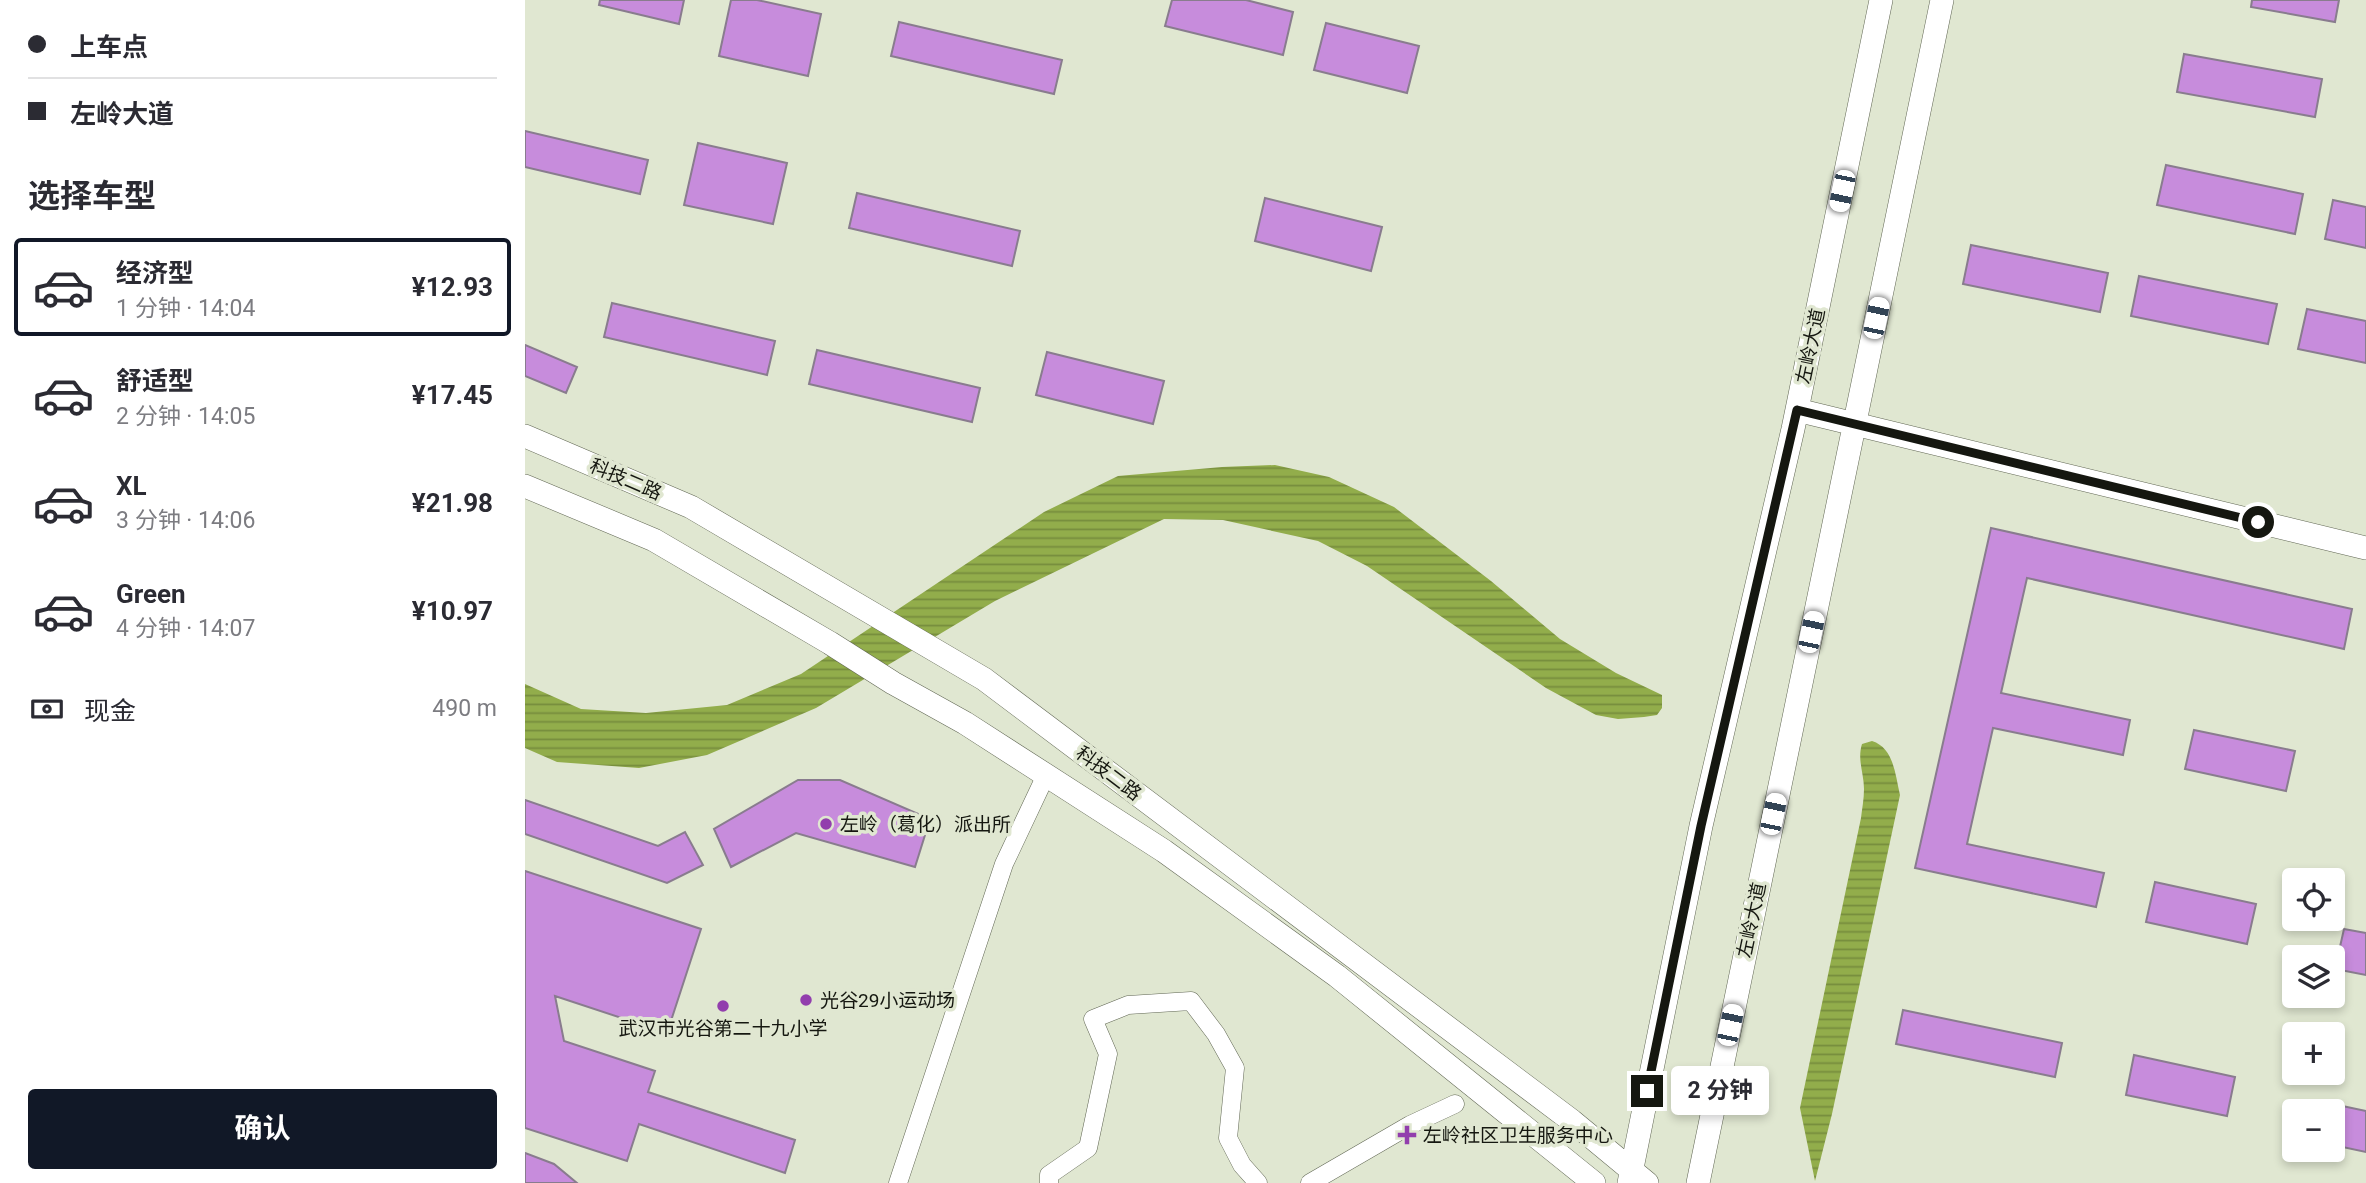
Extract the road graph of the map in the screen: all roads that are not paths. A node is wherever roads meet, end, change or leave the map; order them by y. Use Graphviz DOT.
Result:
graph roads {
  1 [pos="1881,0"];
  2 [pos="1942,0"];
  3 [pos="1797,410"];
  4 [pos="1854,425"];
  5 [pos="525,436"];
  6 [pos="525,486"];
  7 [pos="2366,548"];
  8 [pos="1047,775"];
  9 [pos="1455,1104"];
  10 [pos="1636,1179"];
  11 [pos="898,1183"];
  12 [pos="1049,1183"];
  13 [pos="1258,1183"];
  14 [pos="1310,1183"];
  15 [pos="1594,1183"];
  16 [pos="1698,1183"];
  1 -- 3 [label="street, 左岭大道"];
  2 -- 4 [label="street, 左岭大道"];
  3 -- 4 [label="street"];
  3 -- 10 [label="street, 左岭大道"];
  4 -- 7 [label="street"];
  4 -- 16 [label="street, 左岭大道"];
  5 -- 10 [label="street, 科技二路"];
  6 -- 8 [label="street, 科技二路"];
  8 -- 11 [label="street"];
  8 -- 15 [label="street, 科技二路"];
  9 -- 14 [label="street"];
  12 -- 13 [label="street"];
}
